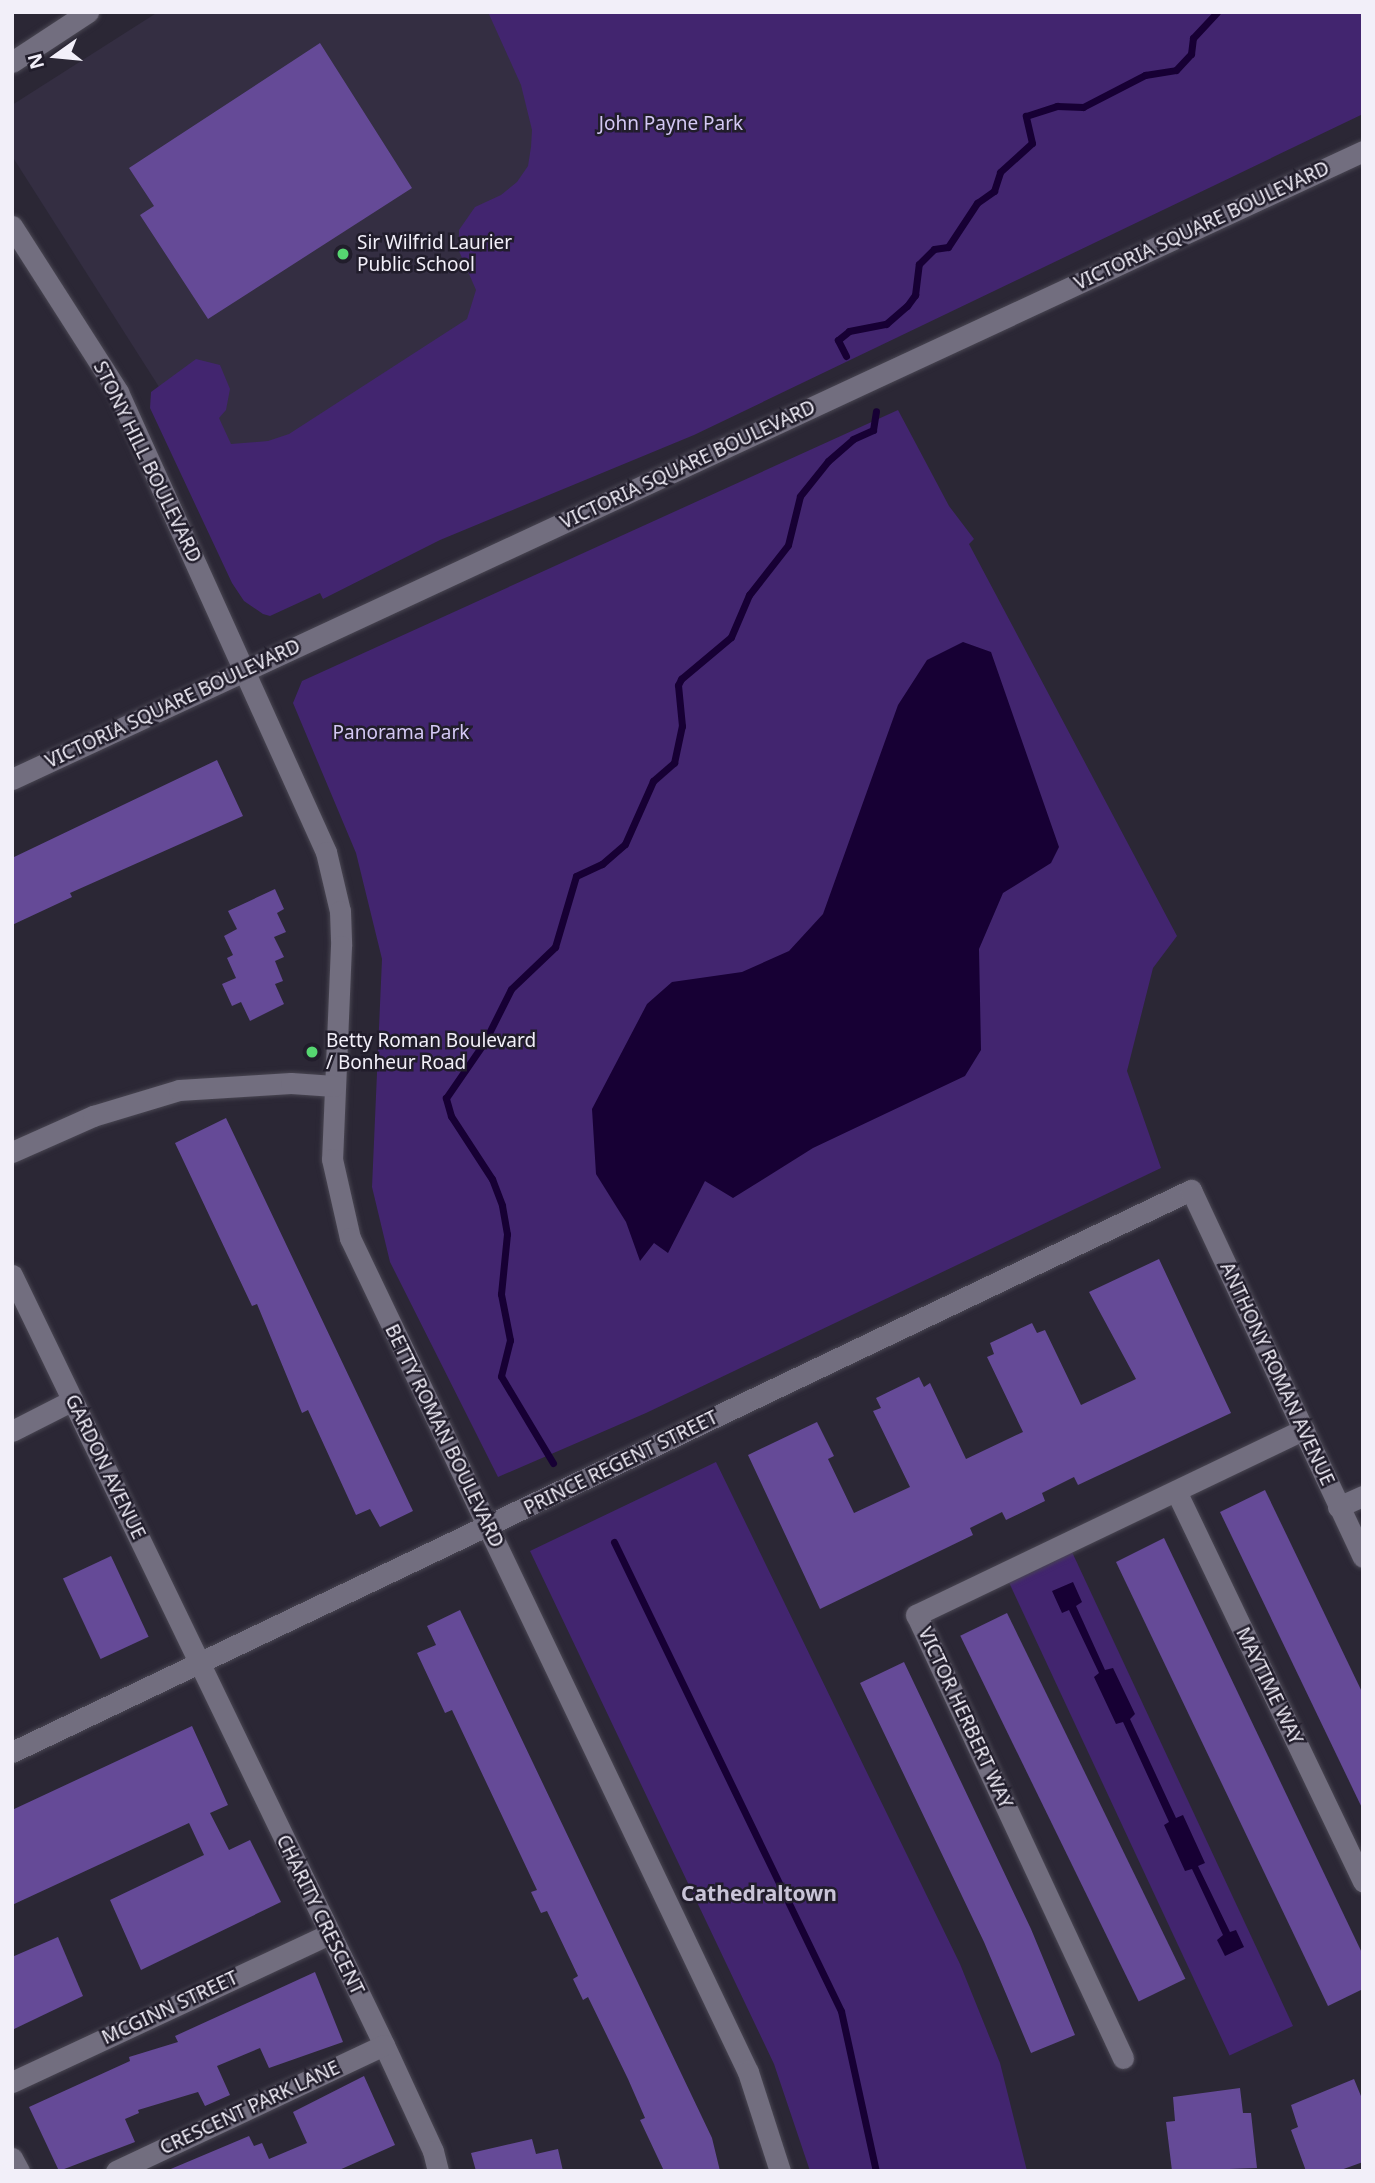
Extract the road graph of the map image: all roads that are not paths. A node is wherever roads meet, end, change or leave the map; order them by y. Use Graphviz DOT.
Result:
graph roads {
  1 [pos="88,12"];
  2 [pos="12,62"];
  3 [pos="1363,151"];
  4 [pos="12,226"];
  5 [pos="244,671"];
  6 [pos="12,779"];
  7 [pos="334,1086"];
  8 [pos="12,1153"];
  9 [pos="1191,1190"];
  10 [pos="12,1275"];
  11 [pos="73,1400"];
  12 [pos="1304,1429"];
  13 [pos="12,1431"];
  14 [pos="1176,1491"];
  15 [pos="1363,1496"];
  16 [pos="1338,1507"];
  17 [pos="489,1529"];
  18 [pos="1363,1557"];
  19 [pos="195,1661"];
  20 [pos="12,1752"];
  21 [pos="1363,1882"];
  22 [pos="328,1934"];
  23 [pos="384,2045"];
  24 [pos="1123,2058"];
  25 [pos="12,2082"];
  26 [pos="12,2158"];
  27 [pos="19,2171"];
  28 [pos="116,2171"];
  29 [pos="438,2171"];
  30 [pos="780,2171"];
  1 -- 2 [label="street"];
  3 -- 5 [label="street, VICTORIA SQUARE BOULEVARD"];
  4 -- 5 [label="street, STONY HILL BOULEVARD"];
  5 -- 6 [label="street, VICTORIA SQUARE BOULEVARD"];
  5 -- 7 [label="street, BETTY ROMAN BOULEVARD"];
  7 -- 8 [label="street"];
  7 -- 17 [label="street, BETTY ROMAN BOULEVARD"];
  9 -- 12 [label="street, ANTHONY ROMAN AVENUE"];
  9 -- 17 [label="street, PRINCE REGENT STREET"];
  10 -- 11 [label="street, GARDON AVENUE"];
  11 -- 13 [label="street"];
  11 -- 19 [label="street, GARDON AVENUE"];
  12 -- 14 [label="street, VICTOR HERBERT WAY"];
  12 -- 16 [label="street, ANTHONY ROMAN AVENUE"];
  14 -- 21 [label="street, MAYTIME WAY"];
  14 -- 24 [label="street, VICTOR HERBERT WAY"];
  15 -- 16 [label="street"];
  16 -- 18 [label="street, ANTHONY ROMAN AVENUE"];
  17 -- 19 [label="street, PRINCE REGENT STREET"];
  17 -- 30 [label="street, BETTY ROMAN BOULEVARD"];
  19 -- 20 [label="street, PRINCE REGENT STREET"];
  19 -- 22 [label="street, CHARITY CRESCENT"];
  22 -- 23 [label="street, CHARITY CRESCENT"];
  22 -- 25 [label="street, MCGINN STREET"];
  23 -- 28 [label="street, CRESCENT PARK LANE"];
  23 -- 29 [label="street, CHARITY CRESCENT"];
  26 -- 27 [label="street"];
}
